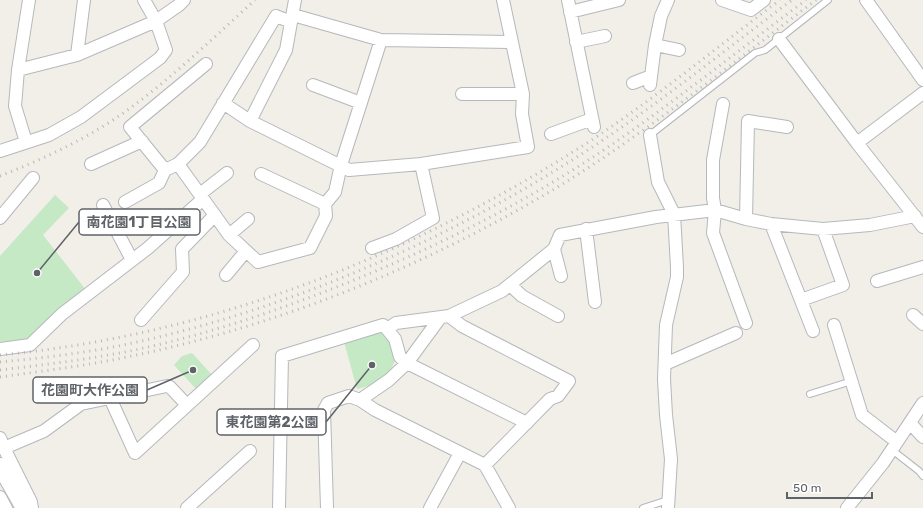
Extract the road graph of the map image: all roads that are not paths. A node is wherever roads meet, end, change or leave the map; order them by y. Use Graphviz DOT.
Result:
graph roads {
  1 [pos="29,0"];
  2 [pos="84,0"];
  3 [pos="144,0"];
  4 [pos="184,0"];
  5 [pos="295,0"];
  6 [pos="503,0"];
  7 [pos="619,0"];
  8 [pos="668,0"];
  9 [pos="722,0"];
  10 [pos="764,0"];
  11 [pos="828,0"];
  12 [pos="866,0"];
  13 [pos="569,6"];
  14 [pos="292,18"];
  15 [pos="156,21"];
  16 [pos="605,36"];
  17 [pos="779,39"];
  18 [pos="381,40"];
  19 [pos="511,42"];
  20 [pos="576,42"];
  21 [pos="655,45"];
  22 [pos="679,50"];
  23 [pos="77,55"];
  24 [pos="206,64"];
  25 [pos="18,70"];
  26 [pos="923,80"];
  27 [pos="632,83"];
  28 [pos="314,85"];
  29 [pos="923,93"];
  30 [pos="462,94"];
  31 [pos="523,94"];
  32 [pos="223,103"];
  33 [pos="361,104"];
  34 [pos="723,104"];
  35 [pos="250,121"];
  36 [pos="787,128"];
  37 [pos="552,134"];
  38 [pos="650,135"];
  39 [pos="142,141"];
  40 [pos="26,142"];
  41 [pos="857,143"];
  42 [pos="0,151"];
  43 [pos="91,164"];
  44 [pos="178,164"];
  45 [pos="421,164"];
  46 [pos="341,165"];
  47 [pos="165,170"];
  48 [pos="226,173"];
  49 [pos="262,174"];
  50 [pos="33,178"];
  51 [pos="202,196"];
  52 [pos="125,202"];
  53 [pos="325,204"];
  54 [pos="104,205"];
  55 [pos="715,210"];
  56 [pos="674,214"];
  57 [pos="215,215"];
  58 [pos="915,216"];
  59 [pos="0,218"];
  60 [pos="248,219"];
  61 [pos="746,219"];
  62 [pos="772,224"];
  63 [pos="923,227"];
  64 [pos="586,229"];
  65 [pos="823,229"];
  66 [pos="229,235"];
  67 [pos="372,248"];
  68 [pos="554,249"];
  69 [pos="246,251"];
  70 [pos="132,260"];
  71 [pos="923,267"];
  72 [pos="226,275"];
  73 [pos="561,276"];
  74 [pos="877,281"];
  75 [pos="510,285"];
  76 [pos="801,300"];
  77 [pos="595,302"];
  78 [pos="913,315"];
  79 [pos="558,316"];
  80 [pos="444,317"];
  81 [pos="141,320"];
  82 [pos="746,322"];
  83 [pos="923,324"];
  84 [pos="834,325"];
  85 [pos="387,329"];
  86 [pos="813,331"];
  87 [pos="736,333"];
  88 [pos="253,345"];
  89 [pos="0,349"];
  90 [pos="407,362"];
  91 [pos="665,364"];
  92 [pos="852,381"];
  93 [pos="810,394"];
  94 [pos="110,398"];
  95 [pos="360,400"];
  96 [pos="923,403"];
  97 [pos="187,405"];
  98 [pos="910,422"];
  99 [pos="527,423"];
  100 [pos="923,436"];
  101 [pos="2,443"];
  102 [pos="894,446"];
  103 [pos="250,450"];
  104 [pos="460,453"];
  105 [pos="485,465"];
  106 [pos="0,466"];
  107 [pos="923,476"];
  108 [pos="0,497"];
  109 [pos="668,504"];
  110 [pos="6,508"];
  111 [pos="24,508"];
  112 [pos="32,508"];
  113 [pos="187,508"];
  114 [pos="279,508"];
  115 [pos="327,508"];
  116 [pos="430,508"];
  117 [pos="509,508"];
  118 [pos="643,508"];
  119 [pos="847,508"];
  1 -- 25 [label="street"];
  2 -- 23 [label="street"];
  3 -- 15 [label="street"];
  4 -- 15 [label="street"];
  5 -- 14 [label="street"];
  6 -- 19 [label="street"];
  7 -- 13 [label="street"];
  8 -- 21 [label="street"];
  9 -- 10 [label="street"];
  11 -- 17 [label="lane"];
  12 -- 26 [label="street"];
  13 -- 20 [label="street"];
  14 -- 18 [label="street"];
  14 -- 32 [label="street"];
  14 -- 35 [label="street"];
  15 -- 23 [label="street"];
  15 -- 40 [label="street"];
  16 -- 20 [label="street"];
  17 -- 38 [label="lane"];
  17 -- 41 [label="street"];
  18 -- 19 [label="street"];
  18 -- 33 [label="street"];
  19 -- 31 [label="street"];
  20 -- 37 [label="street"];
  21 -- 22 [label="street"];
  21 -- 27 [label="street"];
  23 -- 25 [label="street"];
  24 -- 39 [label="street"];
  25 -- 40 [label="street"];
  28 -- 33 [label="street"];
  29 -- 41 [label="street"];
  30 -- 31 [label="street"];
  31 -- 45 [label="street"];
  32 -- 35 [label="street"];
  32 -- 44 [label="street"];
  33 -- 46 [label="street"];
  34 -- 55 [label="street"];
  35 -- 46 [label="street"];
  36 -- 61 [label="street"];
  38 -- 56 [label="street"];
  39 -- 43 [label="street"];
  39 -- 47 [label="street"];
  40 -- 42 [label="street"];
  41 -- 58 [label="street"];
  44 -- 47 [label="street"];
  44 -- 51 [label="street"];
  45 -- 46 [label="street"];
  45 -- 67 [label="street"];
  46 -- 53 [label="street"];
  47 -- 52 [label="street"];
  48 -- 51 [label="street"];
  49 -- 53 [label="street"];
  50 -- 59 [label="street"];
  51 -- 57 [label="street"];
  51 -- 70 [label="street"];
  53 -- 69 [label="street"];
  54 -- 70 [label="street"];
  55 -- 56 [label="street"];
  55 -- 61 [label="street"];
  55 -- 82 [label="street"];
  56 -- 64 [label="street"];
  56 -- 91 [label="street"];
  57 -- 66 [label="street"];
  57 -- 81 [label="street"];
  58 -- 63 [label="street"];
  58 -- 65 [label="street"];
  60 -- 66 [label="street"];
  61 -- 62 [label="street"];
  62 -- 65 [label="street"];
  62 -- 76 [label="street"];
  64 -- 68 [label="street"];
  64 -- 77 [label="street"];
  65 -- 76 [label="street"];
  66 -- 69 [label="street"];
  68 -- 73 [label="street"];
  68 -- 75 [label="street"];
  69 -- 72 [label="street"];
  70 -- 89 [label="street"];
  71 -- 74 [label="street"];
  75 -- 79 [label="street"];
  75 -- 80 [label="street"];
  76 -- 86 [label="street"];
  78 -- 83 [label="street"];
  80 -- 85 [label="street"];
  80 -- 90 [label="street"];
  80 -- 99 [label="street"];
  84 -- 92 [label="street"];
  85 -- 90 [label="street"];
  85 -- 114 [label="street"];
  87 -- 91 [label="street"];
  88 -- 97 [label="street"];
  90 -- 95 [label="street"];
  90 -- 99 [label="street"];
  91 -- 109 [label="street"];
  92 -- 93 [label="lane"];
  92 -- 102 [label="street"];
  94 -- 97 [label="street"];
  94 -- 97 [label="street"];
  94 -- 101 [label="street"];
  95 -- 104 [label="street"];
  95 -- 115 [label="street"];
  96 -- 98 [label="street"];
  98 -- 100 [label="street"];
  98 -- 102 [label="street"];
  99 -- 105 [label="street"];
  101 -- 112 [label="street"];
  102 -- 107 [label="lane"];
  102 -- 119 [label="street"];
  103 -- 113 [label="street"];
  104 -- 105 [label="street"];
  104 -- 116 [label="street"];
  105 -- 117 [label="street"];
  106 -- 111 [label="street"];
  108 -- 110 [label="street"];
  109 -- 118 [label="lane"];
}
